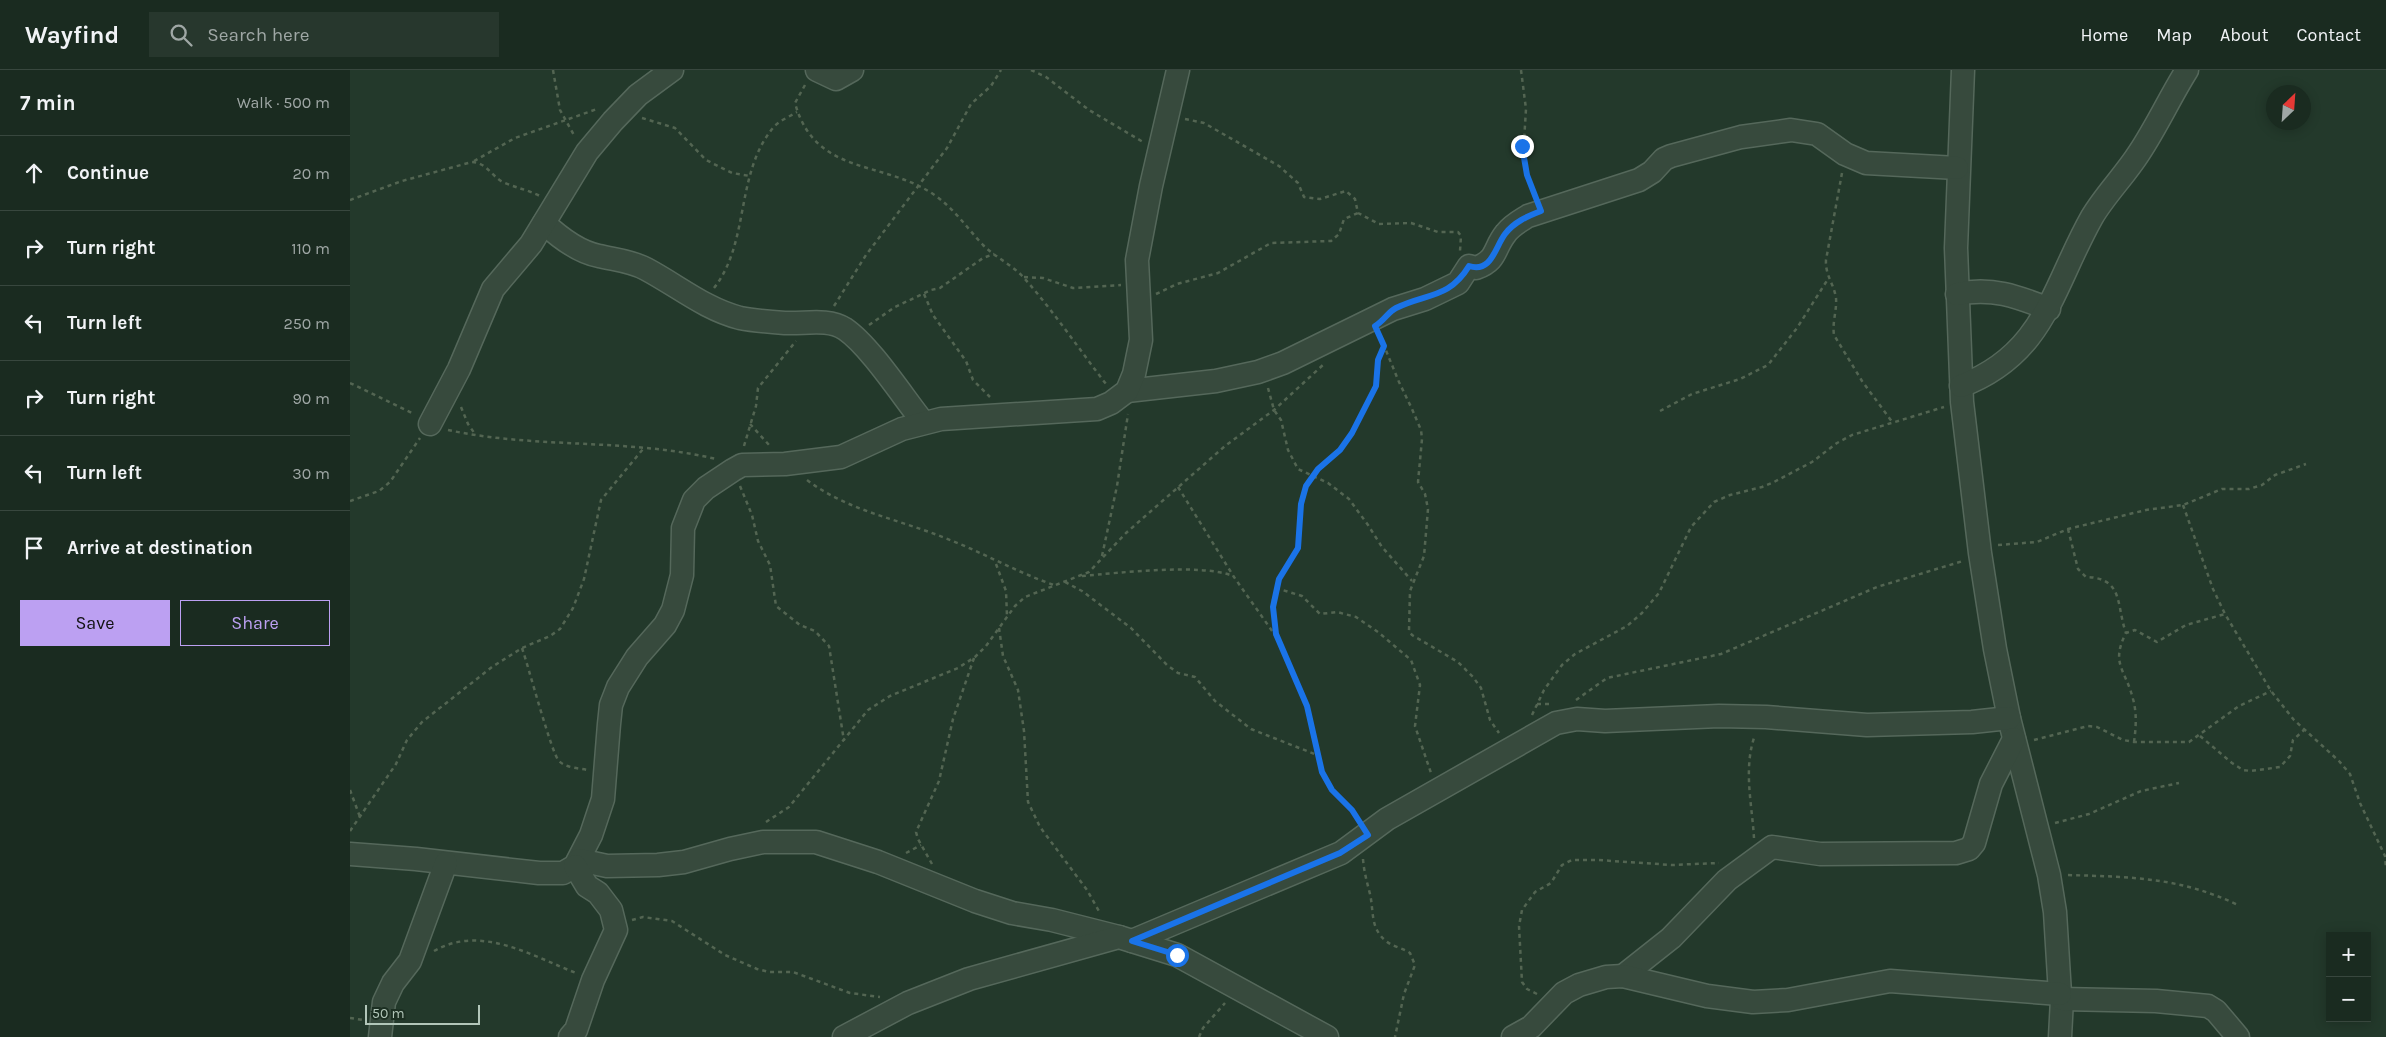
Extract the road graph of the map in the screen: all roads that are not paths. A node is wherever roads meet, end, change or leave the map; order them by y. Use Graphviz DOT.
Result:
graph roads {
  1 [pos="672,70"];
  2 [pos="852,70"];
  3 [pos="1178,70"];
  4 [pos="1963,70"];
  5 [pos="2187,70"];
  6 [pos="813,74"];
  7 [pos="1958,168"];
  8 [pos="549,213"];
  9 [pos="1957,294"];
  10 [pos="2049,309"];
  11 [pos="1126,394"];
  12 [pos="1961,394"];
  13 [pos="923,422"];
  14 [pos="426,430"];
  15 [pos="2009,718"];
  16 [pos="2015,742"];
  17 [pos="350,854"];
  18 [pos="446,863"];
  19 [pos="577,863"];
  20 [pos="1119,937"];
  21 [pos="1623,976"];
  22 [pos="2061,996"];
  23 [pos="380,1037"];
  24 [pos="570,1037"];
  25 [pos="844,1037"];
  26 [pos="1328,1037"];
  27 [pos="1513,1037"];
  28 [pos="2060,1037"];
  29 [pos="2238,1037"];
  1 -- 8 [label="street"];
  2 -- 6 [label="street"];
  3 -- 11 [label="street"];
  4 -- 7 [label="street"];
  5 -- 10 [label="street"];
  7 -- 9 [label="street"];
  7 -- 11 [label="street"];
  8 -- 13 [label="street"];
  8 -- 14 [label="street"];
  9 -- 10 [label="street"];
  9 -- 12 [label="street"];
  10 -- 12 [label="street"];
  11 -- 13 [label="street"];
  12 -- 15 [label="street"];
  13 -- 19 [label="street"];
  15 -- 16 [label="street"];
  15 -- 20 [label="street"];
  16 -- 21 [label="street"];
  16 -- 22 [label="street"];
  17 -- 18 [label="street"];
  18 -- 19 [label="street"];
  18 -- 23 [label="street"];
  19 -- 20 [label="street"];
  19 -- 24 [label="street"];
  20 -- 25 [label="street"];
  20 -- 26 [label="street"];
  21 -- 22 [label="street"];
  21 -- 27 [label="street"];
  22 -- 28 [label="street"];
  22 -- 29 [label="street"];
}
